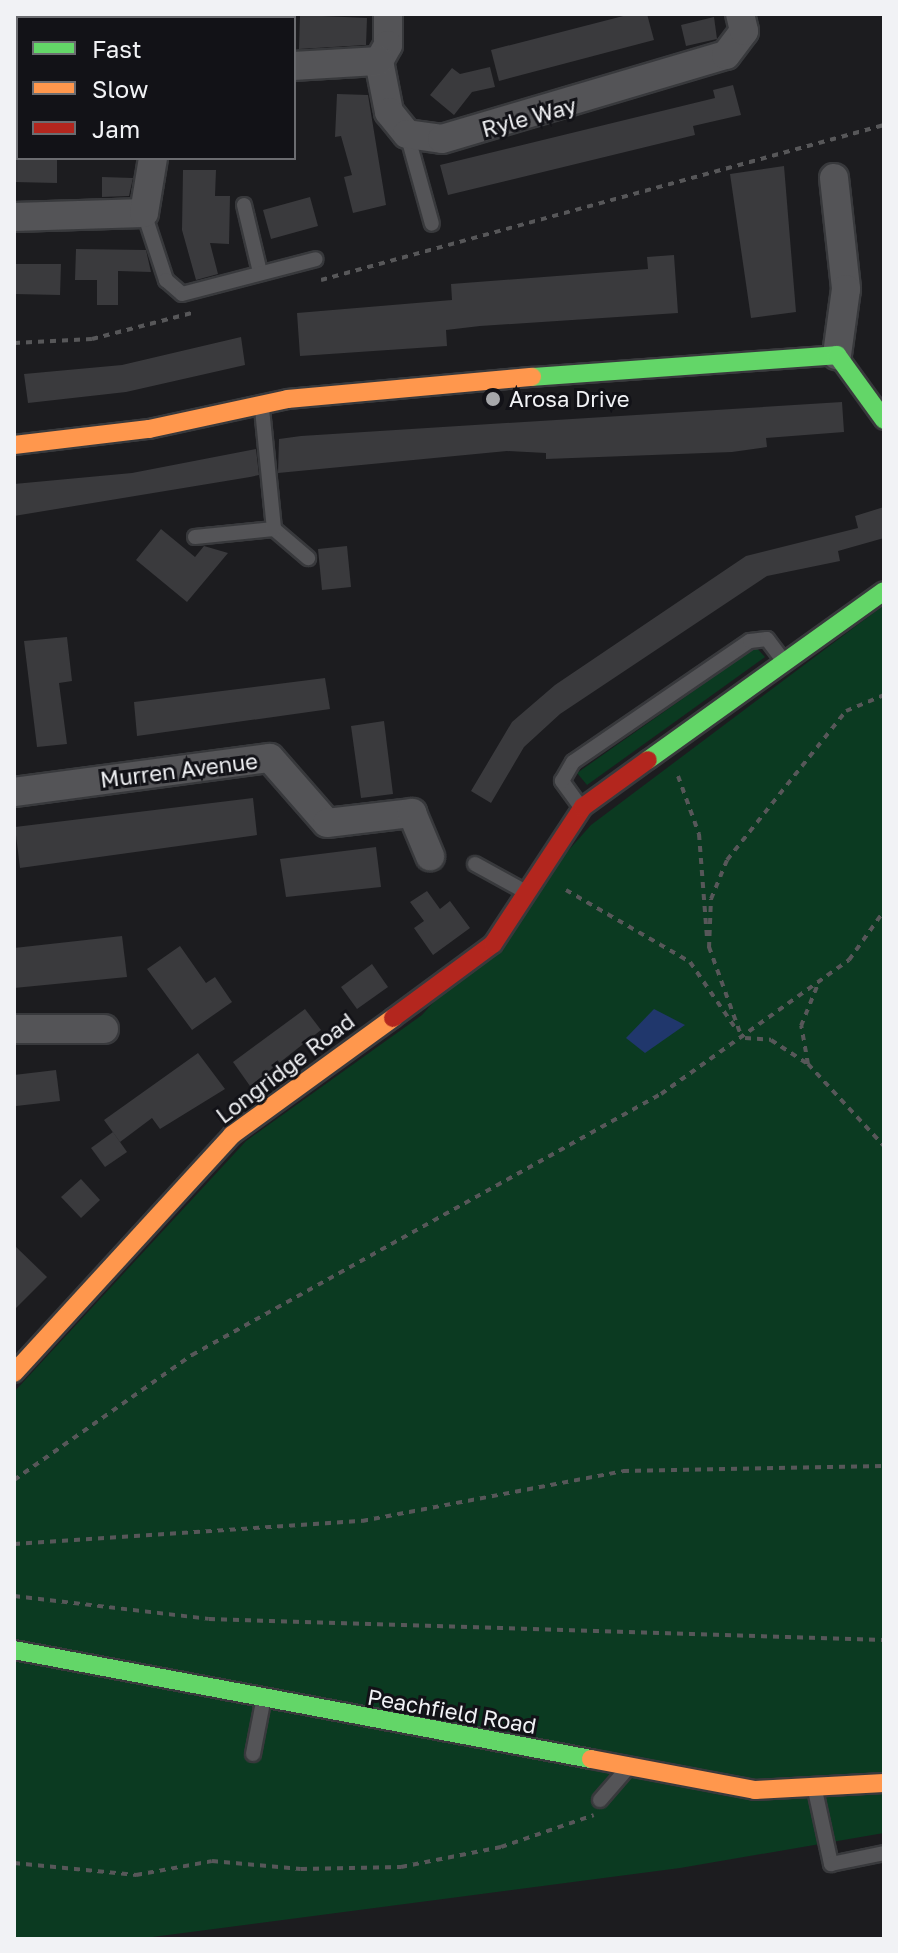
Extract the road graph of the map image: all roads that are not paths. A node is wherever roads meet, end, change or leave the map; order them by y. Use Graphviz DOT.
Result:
graph roads {
  1 [pos="388,14"];
  2 [pos="740,14"];
  3 [pos="379,61"];
  4 [pos="296,66"];
  5 [pos="407,134"];
  6 [pos="153,160"];
  7 [pos="834,178"];
  8 [pos="244,205"];
  9 [pos="144,213"];
  10 [pos="14,217"];
  11 [pos="432,224"];
  12 [pos="316,259"];
  13 [pos="260,272"];
  14 [pos="837,355"];
  15 [pos="262,404"];
  16 [pos="884,420"];
  17 [pos="14,445"];
  18 [pos="274,529"];
  19 [pos="195,537"];
  20 [pos="308,558"];
  21 [pos="884,591"];
  22 [pos="783,660"];
  23 [pos="14,792"];
  24 [pos="583,807"];
  25 [pos="430,856"];
  26 [pos="475,864"];
  27 [pos="528,893"];
  28 [pos="14,1029"];
  29 [pos="104,1029"];
  30 [pos="14,1373"];
  31 [pos="14,1650"];
  32 [pos="263,1702"];
  33 [pos="253,1754"];
  34 [pos="629,1767"];
  35 [pos="884,1783"];
  36 [pos="814,1786"];
  37 [pos="603,1801"];
  38 [pos="884,1853"];
  1 -- 3 [label="street"];
  2 -- 5 [label="street, Ryle Way"];
  3 -- 4 [label="street"];
  3 -- 5 [label="street"];
  5 -- 11 [label="lane"];
  6 -- 9 [label="street"];
  7 -- 14 [label="street"];
  8 -- 13 [label="lane"];
  9 -- 10 [label="street"];
  9 -- 13 [label="lane"];
  12 -- 13 [label="lane"];
  14 -- 15 [label="street"];
  14 -- 16 [label="street"];
  15 -- 17 [label="street"];
  15 -- 18 [label="lane"];
  18 -- 19 [label="lane"];
  18 -- 20 [label="lane"];
  21 -- 22 [label="street, Longridge Road"];
  22 -- 24 [label="street, Longridge Road"];
  22 -- 24 [label="lane"];
  23 -- 25 [label="street, Murren Avenue"];
  24 -- 27 [label="street, Longridge Road"];
  26 -- 27 [label="lane"];
  27 -- 30 [label="street, Longridge Road"];
  28 -- 29 [label="street"];
  31 -- 32 [label="street, Peachfield Road"];
  32 -- 33 [label="lane"];
  32 -- 34 [label="street, Peachfield Road"];
  34 -- 36 [label="street, Peachfield Road"];
  34 -- 37 [label="lane"];
  35 -- 36 [label="street, Peachfield Road"];
  36 -- 38 [label="lane"];
}
